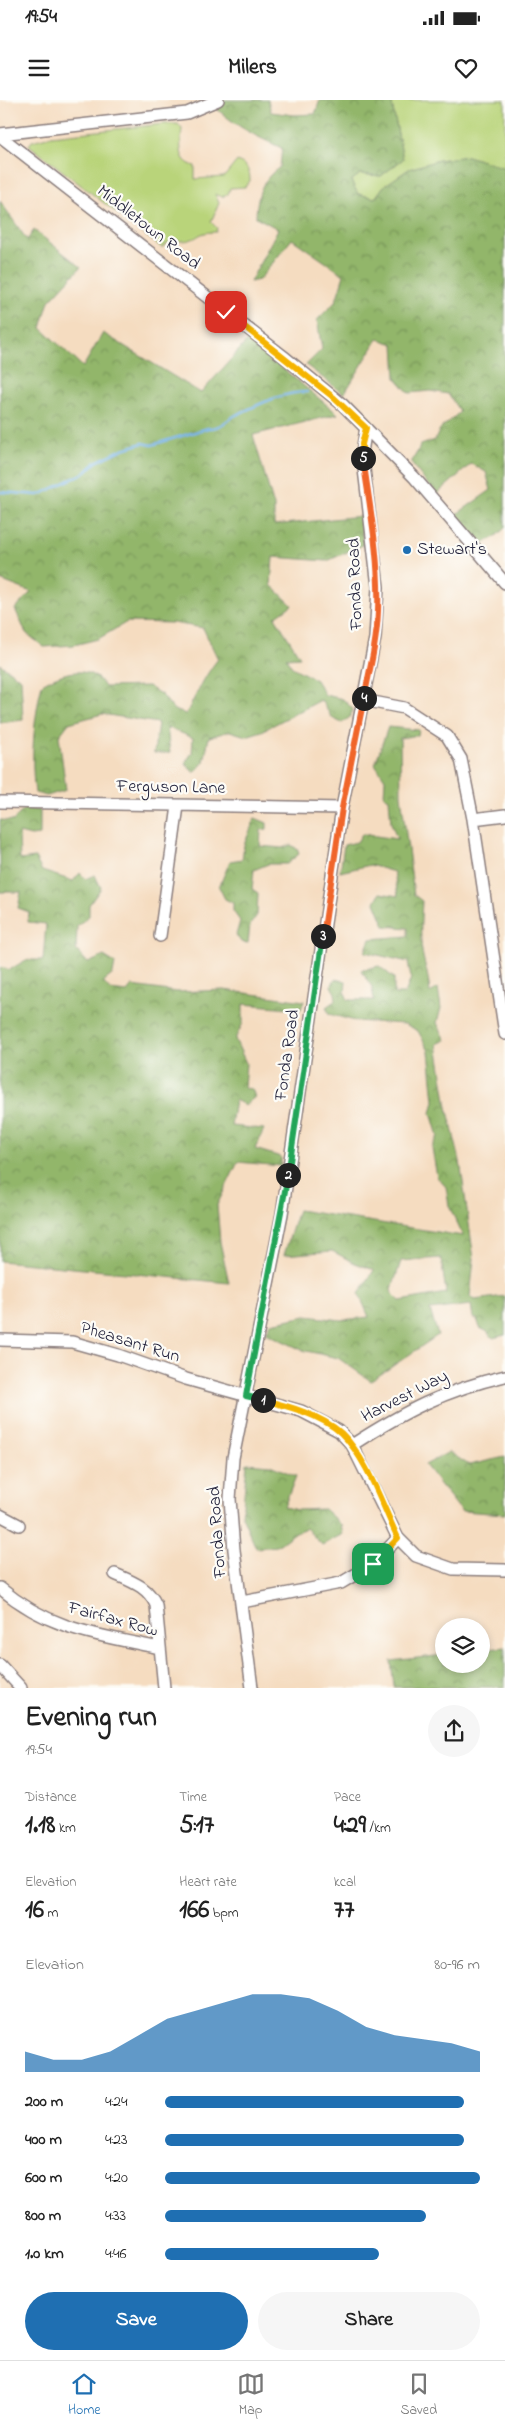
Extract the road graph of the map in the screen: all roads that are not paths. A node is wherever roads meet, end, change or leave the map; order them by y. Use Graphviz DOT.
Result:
graph roads {
  1 [pos="218,100"];
  2 [pos="0,135"];
  3 [pos="366,428"];
  4 [pos="505,583"];
  5 [pos="364,700"];
  6 [pos="0,802"];
  7 [pos="178,806"];
  8 [pos="342,808"];
  9 [pos="505,814"];
  10 [pos="473,819"];
  11 [pos="160,936"];
  12 [pos="505,1034"];
  13 [pos="0,1340"];
  14 [pos="505,1376"];
  15 [pos="246,1396"];
  16 [pos="352,1445"];
  17 [pos="0,1515"];
  18 [pos="19,1525"];
  19 [pos="398,1538"];
  20 [pos="505,1570"];
  21 [pos="115,1574"];
  22 [pos="0,1588"];
  23 [pos="242,1602"];
  24 [pos="160,1648"];
  25 [pos="0,1665"];
  26 [pos="252,1687"];
  27 [pos="22,1688"];
  28 [pos="164,1688"];
  1 -- 2 [label="street"];
  2 -- 3 [label="street, Middletown Road"];
  3 -- 4 [label="street, Middletown Road"];
  3 -- 5 [label="street, Fonda Road"];
  5 -- 8 [label="street, Fonda Road"];
  5 -- 10 [label="street"];
  6 -- 7 [label="street, Ferguson Lane"];
  7 -- 8 [label="street, Ferguson Lane"];
  7 -- 11 [label="street"];
  8 -- 15 [label="street, Fonda Road"];
  9 -- 10 [label="street"];
  10 -- 12 [label="street"];
  13 -- 15 [label="street, Pheasant Run"];
  14 -- 16 [label="street, Harvest Way"];
  15 -- 16 [label="street, Pheasant Run"];
  15 -- 23 [label="street, Fonda Road"];
  16 -- 19 [label="street"];
  17 -- 18 [label="street"];
  19 -- 20 [label="street"];
  19 -- 23 [label="street"];
  21 -- 24 [label="street"];
  22 -- 24 [label="street, Fairfax Row"];
  23 -- 26 [label="street, Fonda Road"];
  24 -- 28 [label="street, Fairfax Row"];
  25 -- 27 [label="street"];
}
